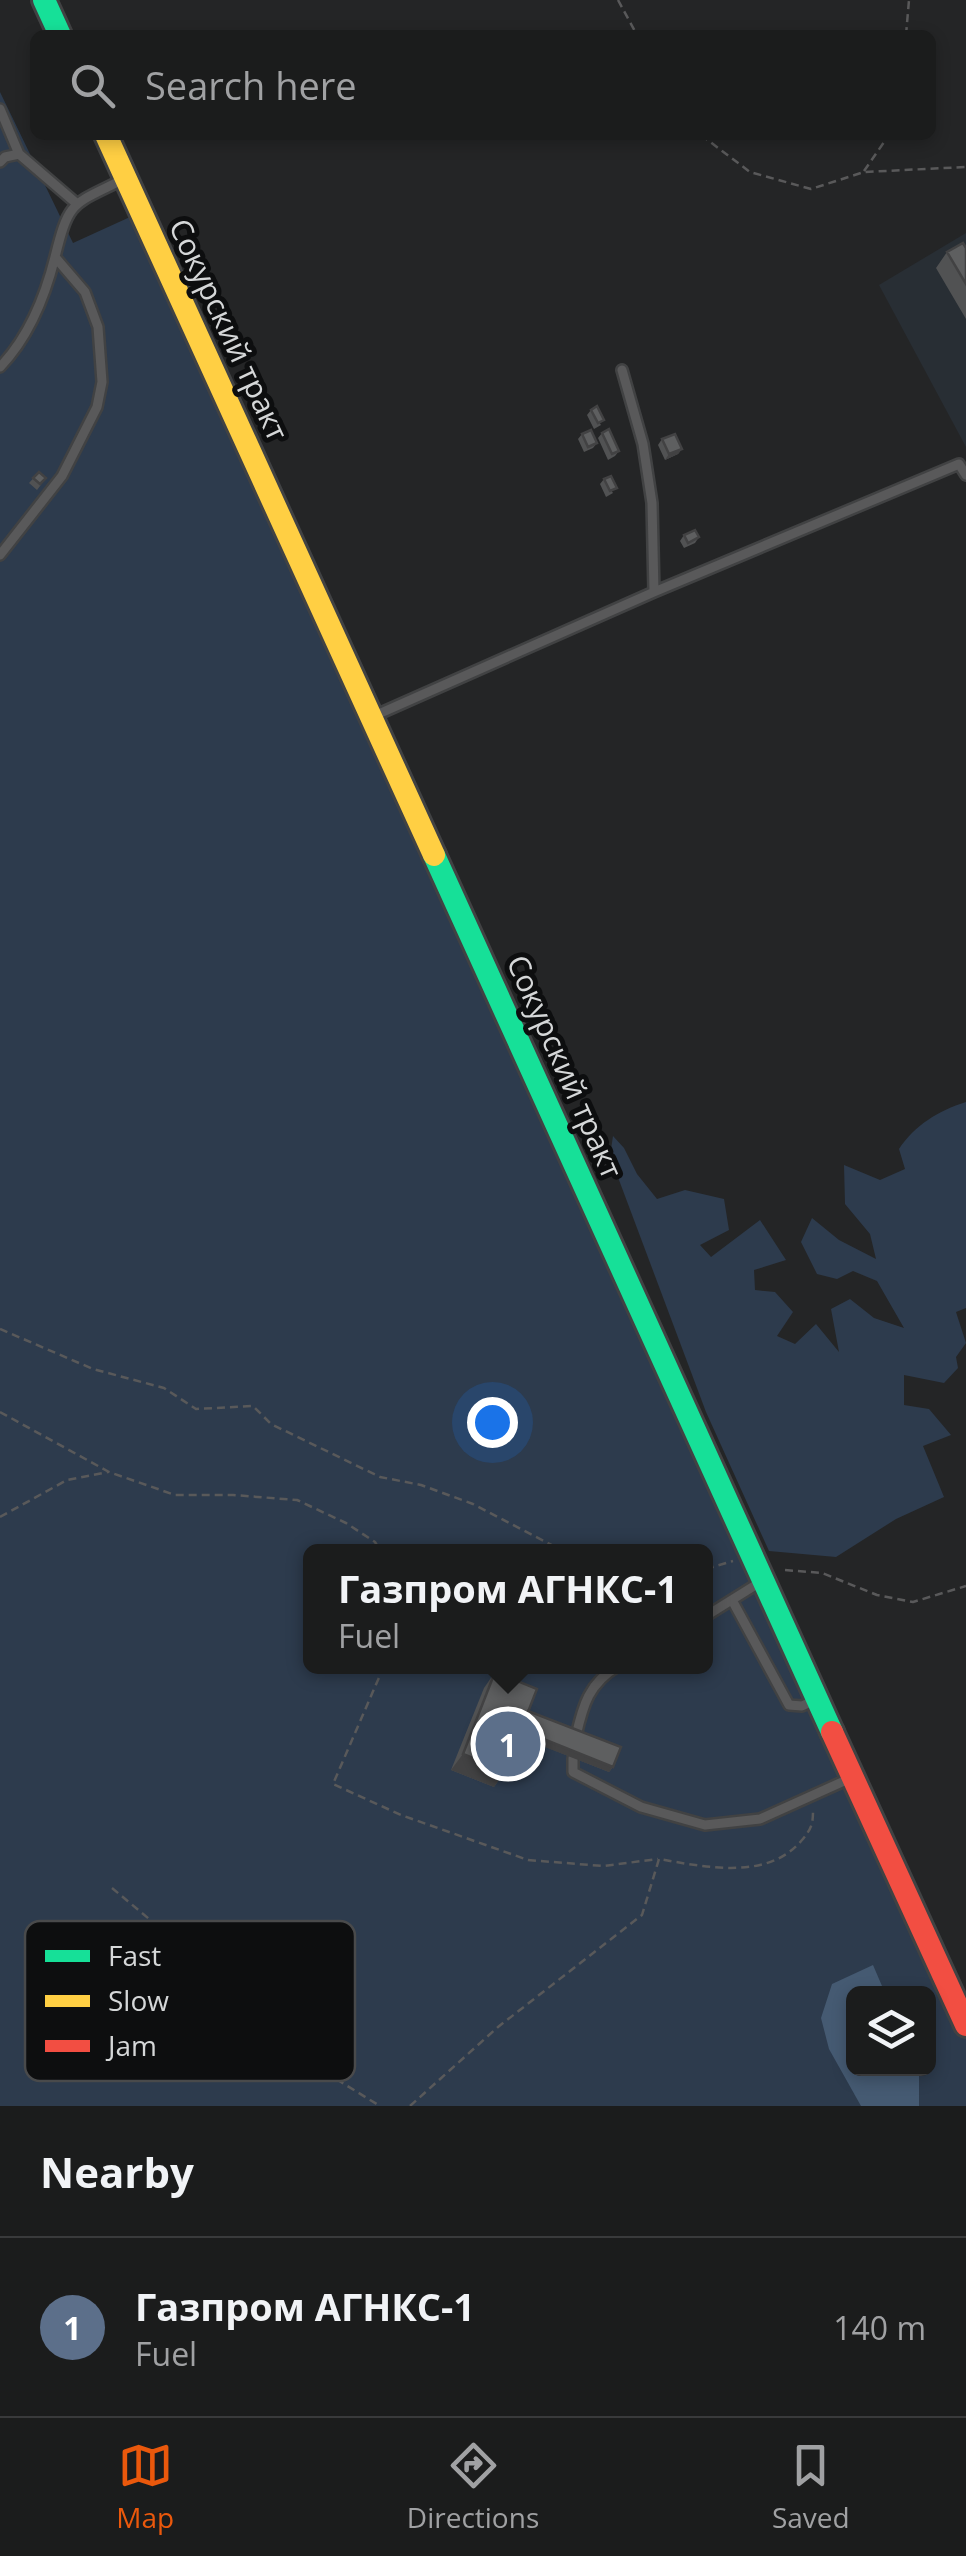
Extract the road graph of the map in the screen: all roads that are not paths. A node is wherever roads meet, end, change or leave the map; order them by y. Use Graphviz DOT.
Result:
graph roads {
  1 [pos="44,0"];
  2 [pos="58,30"];
  3 [pos="0,109"];
  4 [pos="108,140"];
  5 [pos="19,154"];
  6 [pos="0,162"];
  7 [pos="126,179"];
  8 [pos="76,203"];
  9 [pos="55,257"];
  10 [pos="0,367"];
  11 [pos="622,370"];
  12 [pos="966,475"];
  13 [pos="0,555"];
  14 [pos="654,592"];
  15 [pos="372,717"];
  16 [pos="764,1579"];
  17 [pos="732,1600"];
  18 [pos="713,1612"];
  19 [pos="607,1674"];
  20 [pos="815,1699"];
  21 [pos="576,1736"];
  22 [pos="573,1758"];
  23 [pos="853,1776"];
  24 [pos="966,2025"];
  1 -- 2 [label="street"];
  3 -- 5 [label="lane"];
  4 -- 7 [label="street, Сокурский тракт"];
  5 -- 6 [label="lane"];
  5 -- 8 [label="lane"];
  7 -- 8 [label="lane"];
  7 -- 15 [label="street, Сокурский тракт"];
  8 -- 9 [label="lane"];
  9 -- 10 [label="lane"];
  9 -- 13 [label="lane"];
  11 -- 14 [label="lane"];
  12 -- 14 [label="lane"];
  14 -- 15 [label="lane"];
  15 -- 16 [label="street, Сокурский тракт"];
  16 -- 17 [label="lane"];
  16 -- 20 [label="street, Сокурский тракт"];
  17 -- 18 [label="lane"];
  17 -- 20 [label="lane"];
  19 -- 21 [label="lane"];
  20 -- 23 [label="street, Сокурский тракт"];
  22 -- 23 [label="lane"];
  23 -- 24 [label="street, Сокурский тракт"];
}
